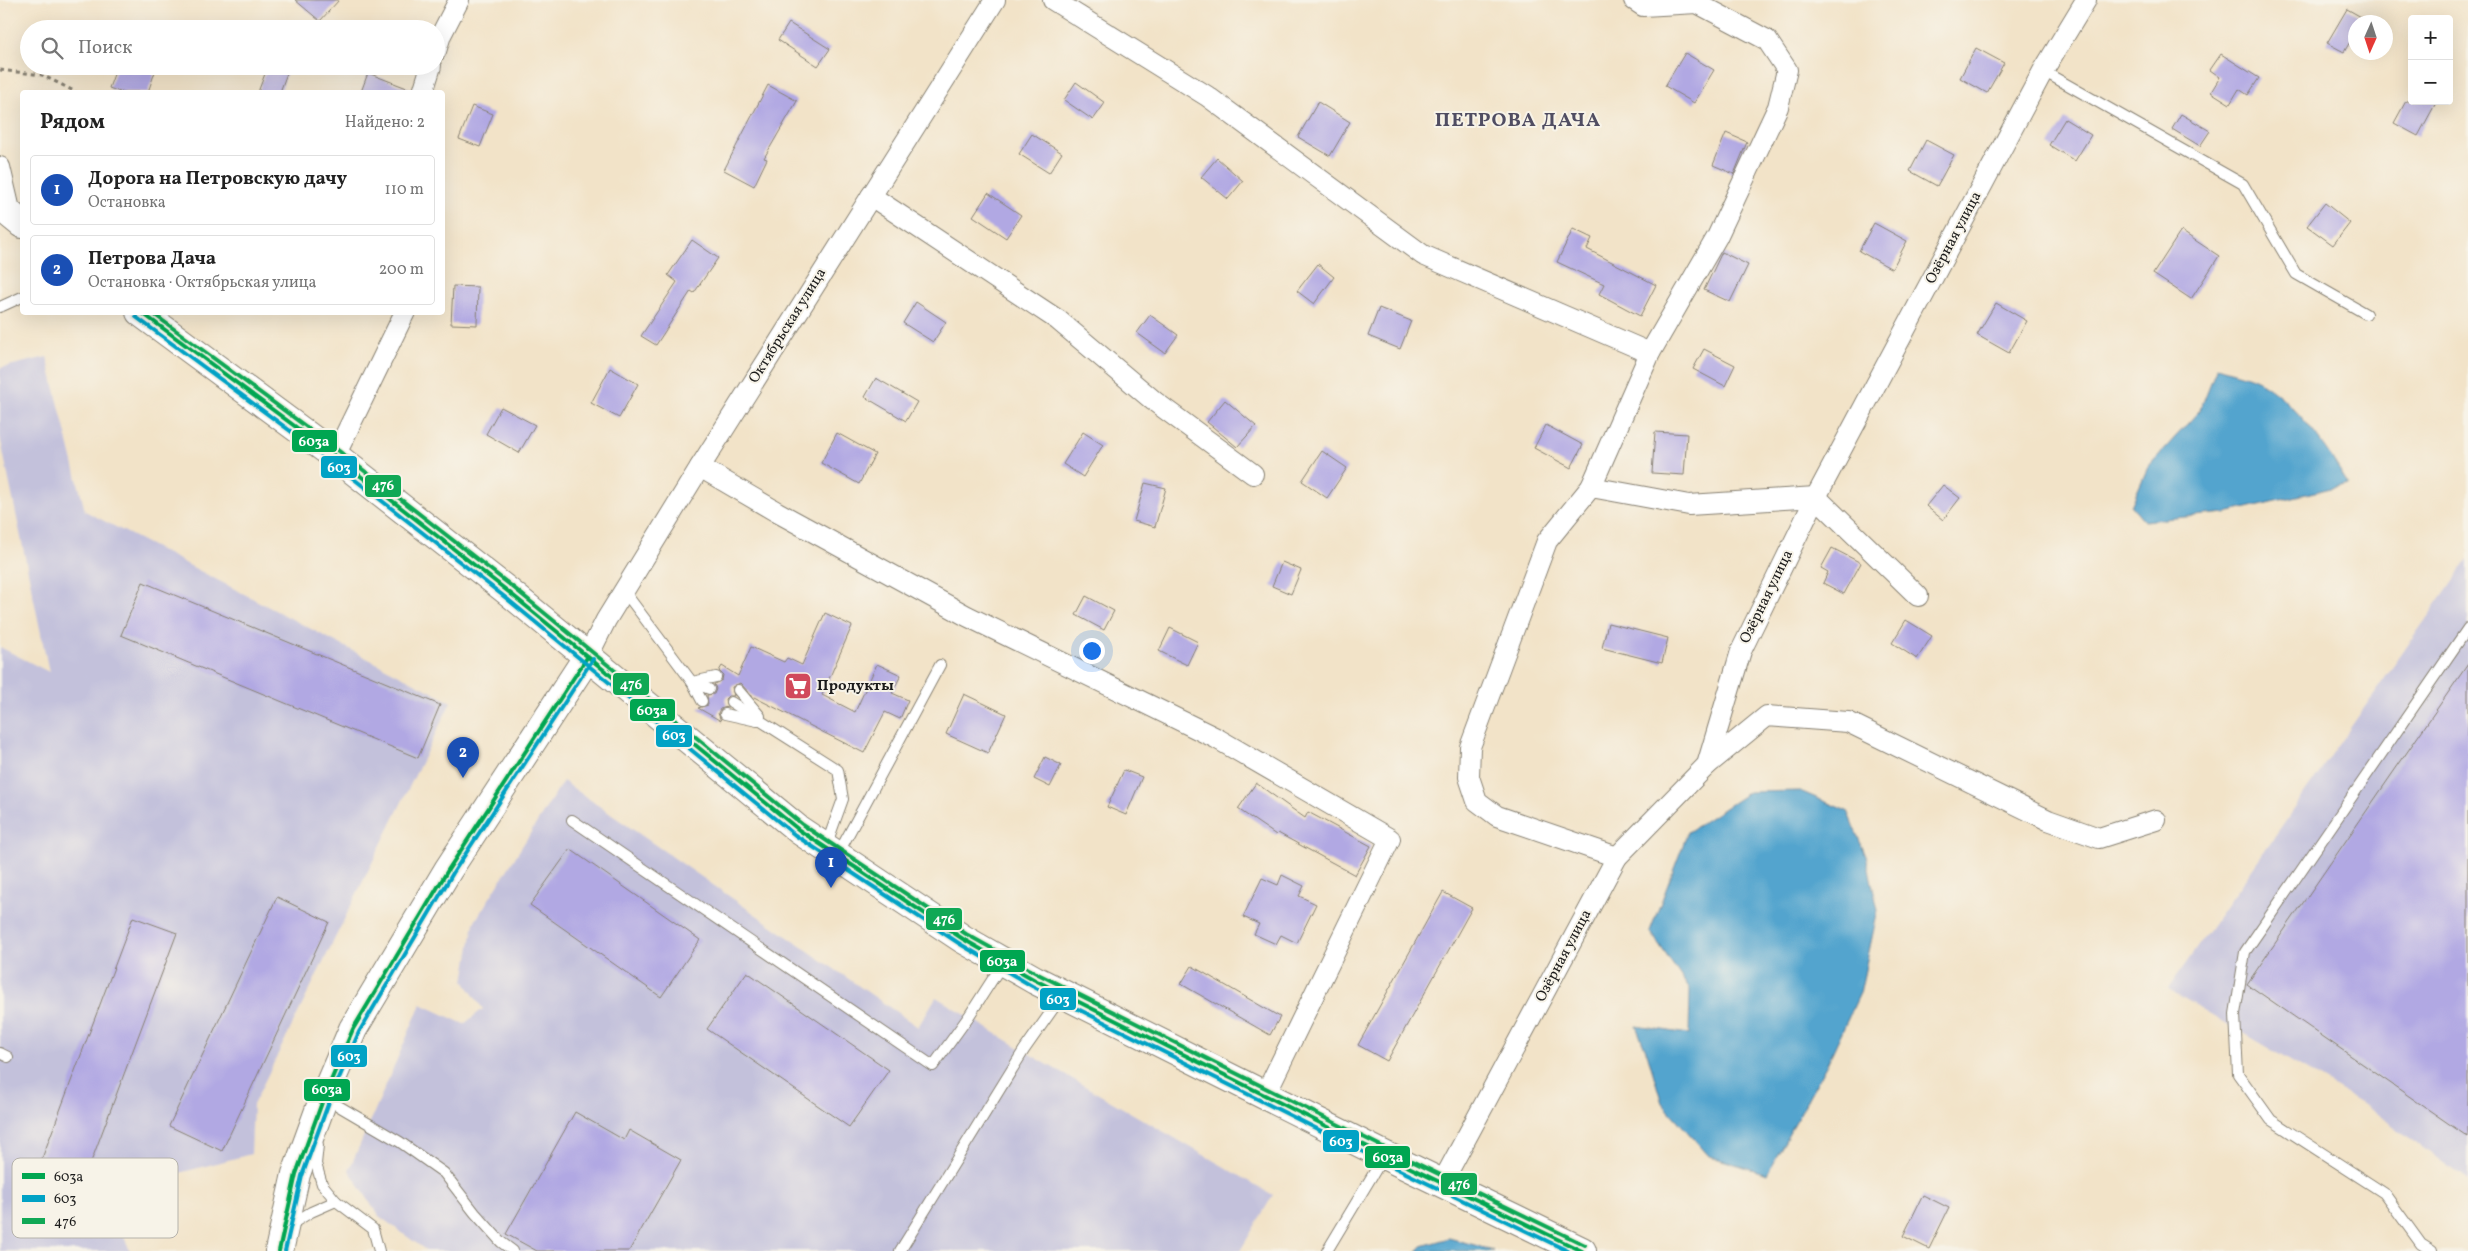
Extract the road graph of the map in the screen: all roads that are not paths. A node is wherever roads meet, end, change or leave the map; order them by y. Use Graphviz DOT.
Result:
graph roads {
  1 [pos="458,0"];
  2 [pos="995,0"];
  3 [pos="1053,0"];
  4 [pos="1634,0"];
  5 [pos="2086,0"];
  6 [pos="445,30"];
  7 [pos="2042,71"];
  8 [pos="428,75"];
  9 [pos="424,90"];
  10 [pos="0,167"];
  11 [pos="870,196"];
  12 [pos="11,215"];
  13 [pos="20,298"];
  14 [pos="0,307"];
  15 [pos="2366,314"];
  16 [pos="144,315"];
  17 [pos="404,315"];
  18 [pos="1650,353"];
  19 [pos="334,456"];
  20 [pos="700,467"];
  21 [pos="1253,474"];
  22 [pos="1591,487"];
  23 [pos="1816,496"];
  24 [pos="624,591"];
  25 [pos="1918,596"];
  26 [pos="2468,628"];
  27 [pos="588,656"];
  28 [pos="940,665"];
  29 [pos="716,677"];
  30 [pos="692,682"];
  31 [pos="709,689"];
  32 [pos="738,690"];
  33 [pos="702,701"];
  34 [pos="732,702"];
  35 [pos="724,714"];
  36 [pos="766,723"];
  37 [pos="1707,765"];
  38 [pos="572,820"];
  39 [pos="2156,820"];
  40 [pos="831,853"];
  41 [pos="1617,857"];
  42 [pos="1004,963"];
  43 [pos="1062,995"];
  44 [pos="1265,1095"];
  45 [pos="324,1097"];
  46 [pos="1384,1155"];
  47 [pos="1442,1183"];
  48 [pos="336,1202"];
  49 [pos="281,1240"];
  50 [pos="380,1251"];
  51 [pos="513,1251"];
  52 [pos="900,1251"];
  53 [pos="1327,1251"];
  54 [pos="1582,1251"];
  55 [pos="2432,1251"];
  1 -- 6 [label="street"];
  2 -- 11 [label="street, Октябрьская улица"];
  3 -- 18 [label="street"];
  4 -- 18 [label="street"];
  5 -- 7 [label="street, Озёрная улица"];
  7 -- 15 [label="lane"];
  7 -- 23 [label="street, Озёрная улица"];
  8 -- 9 [label="street"];
  10 -- 12 [label="street"];
  11 -- 20 [label="street, Октябрьская улица"];
  11 -- 21 [label="street"];
  13 -- 14 [label="lane"];
  16 -- 19 [label="main road"];
  17 -- 19 [label="street"];
  18 -- 22 [label="street"];
  19 -- 27 [label="main road"];
  20 -- 24 [label="street, Октябрьская улица"];
  20 -- 44 [label="street"];
  22 -- 23 [label="street"];
  22 -- 41 [label="street"];
  23 -- 25 [label="street"];
  23 -- 37 [label="street, Озёрная улица"];
  24 -- 27 [label="street, Октябрьская улица"];
  24 -- 30 [label="lane"];
  26 -- 55 [label="lane"];
  27 -- 40 [label="main road"];
  27 -- 45 [label="main road"];
  28 -- 40 [label="lane"];
  29 -- 30 [label="lane"];
  30 -- 31 [label="lane"];
  30 -- 33 [label="lane"];
  32 -- 36 [label="lane"];
  34 -- 36 [label="lane"];
  35 -- 36 [label="lane"];
  36 -- 40 [label="lane"];
  37 -- 39 [label="street"];
  37 -- 41 [label="street, Озёрная улица"];
  38 -- 42 [label="lane"];
  40 -- 42 [label="main road"];
  41 -- 47 [label="street, Озёрная улица"];
  42 -- 43 [label="main road"];
  43 -- 44 [label="main road"];
  43 -- 52 [label="lane"];
  44 -- 46 [label="main road"];
  45 -- 48 [label="lane"];
  45 -- 49 [label="main road"];
  45 -- 51 [label="lane"];
  46 -- 47 [label="main road"];
  46 -- 53 [label="lane"];
  47 -- 54 [label="main road"];
  48 -- 49 [label="lane"];
  48 -- 50 [label="lane"];
}
